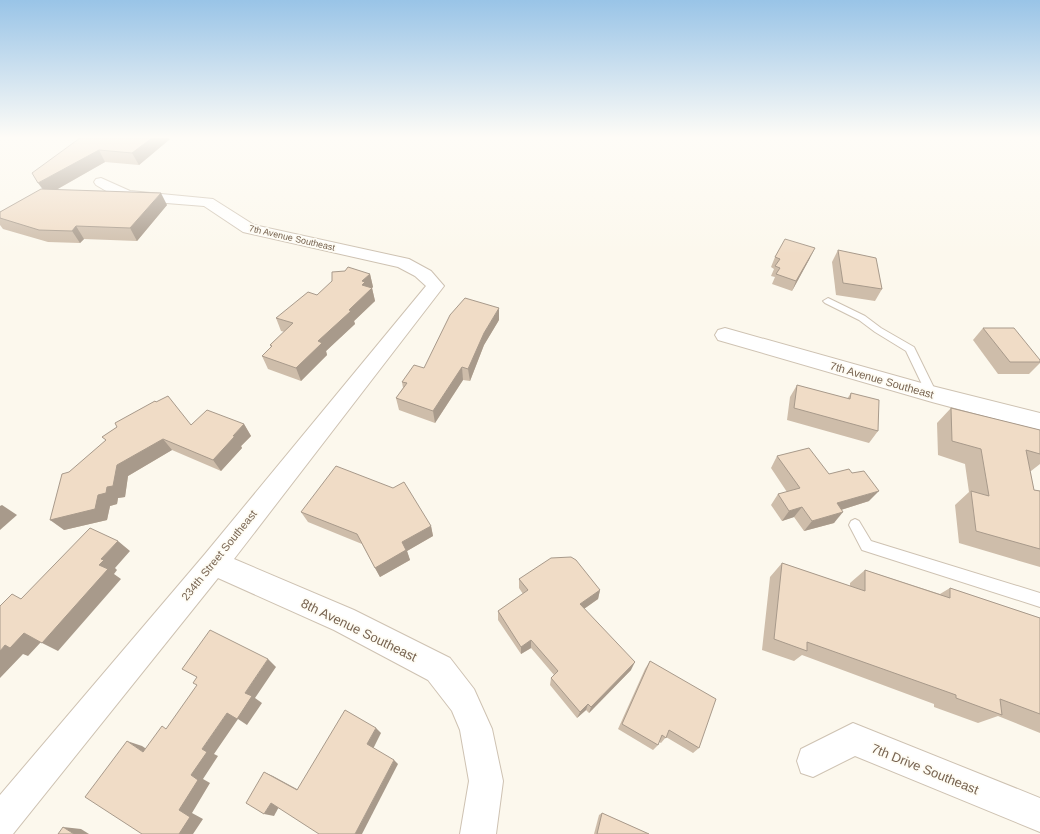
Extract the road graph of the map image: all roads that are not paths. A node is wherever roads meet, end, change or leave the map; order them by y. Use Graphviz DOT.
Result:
graph roads {
  1 [pos="101,182"];
  2 [pos="435,286"];
  3 [pos="828,301"];
  4 [pos="725,335"];
  5 [pos="932,394"];
  6 [pos="1040,422"];
  7 [pos="855,525"];
  8 [pos="214,563"];
  9 [pos="1040,600"];
  10 [pos="813,761"];
  11 [pos="1040,816"];
  12 [pos="0,822"];
  13 [pos="478,834"];
  1 -- 2 [label="street, 7th Avenue Southeast"];
  2 -- 8 [label="street, 234th Street Southeast"];
  3 -- 5 [label="lane"];
  4 -- 5 [label="street, 7th Avenue Southeast"];
  5 -- 6 [label="street, 7th Avenue Southeast"];
  7 -- 9 [label="lane"];
  8 -- 12 [label="street, 234th Street Southeast"];
  8 -- 13 [label="street, 8th Avenue Southeast"];
  10 -- 11 [label="street, 7th Drive Southeast"];
}
